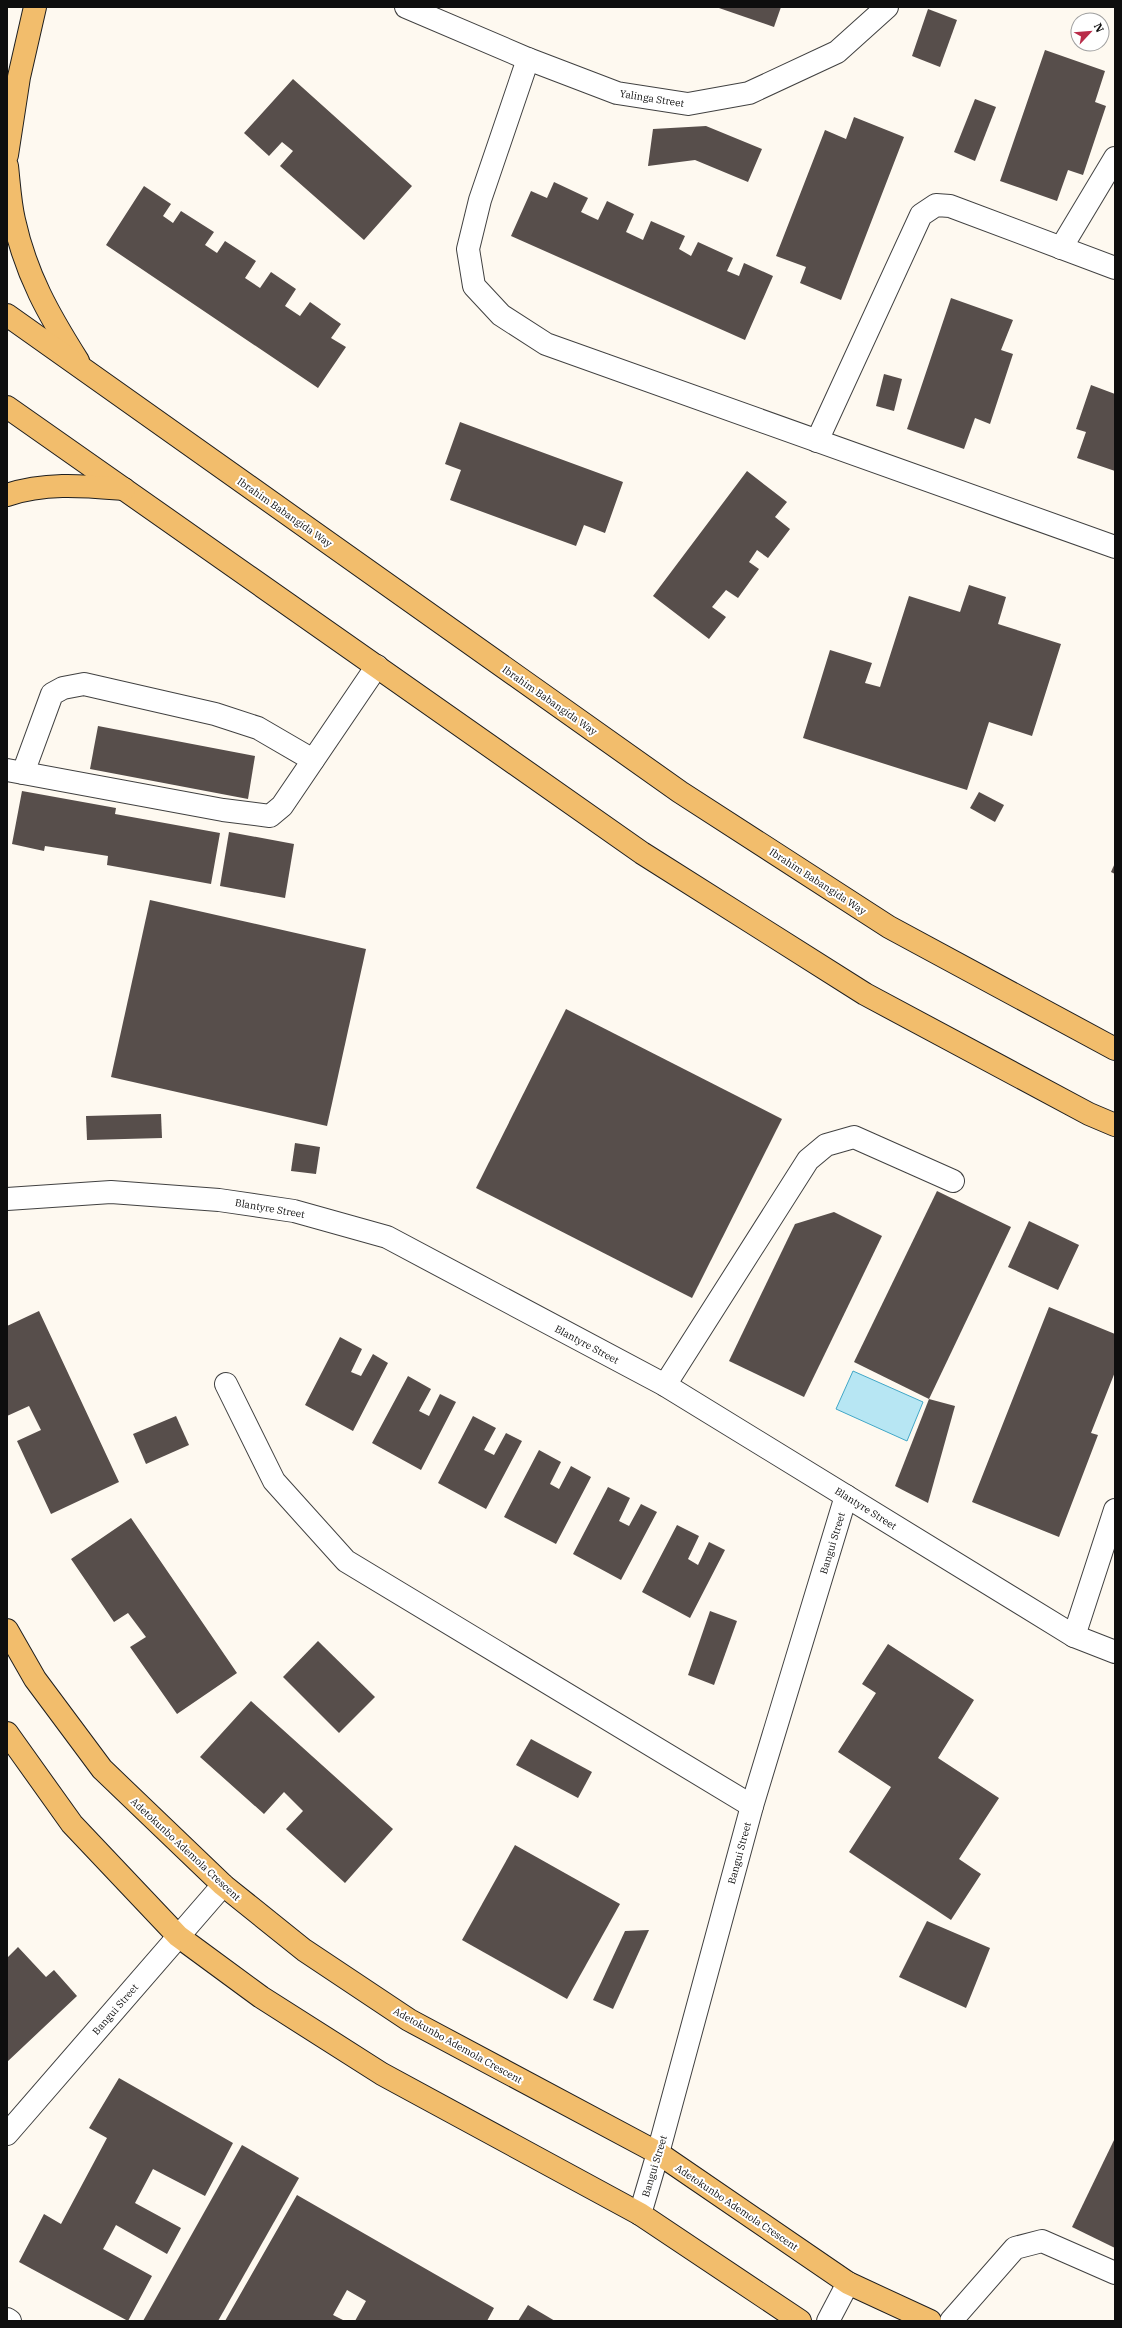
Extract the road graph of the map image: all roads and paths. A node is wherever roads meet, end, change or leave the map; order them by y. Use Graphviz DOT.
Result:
graph roads {
  1 [pos="36,7"];
  2 [pos="406,7"];
  3 [pos="887,7"];
  4 [pos="528,59"];
  5 [pos="7,155"];
  6 [pos="1115,158"];
  7 [pos="7,166"];
  8 [pos="1062,248"];
  9 [pos="1115,268"];
  10 [pos="7,315"];
  11 [pos="83,369"];
  12 [pos="7,407"];
  13 [pos="818,441"];
  14 [pos="126,489"];
  15 [pos="7,495"];
  16 [pos="1115,547"];
  17 [pos="377,666"];
  18 [pos="313,760"];
  19 [pos="15,772"];
  20 [pos="1115,1049"];
  21 [pos="1115,1125"];
  22 [pos="953,1180"];
  23 [pos="7,1199"];
  24 [pos="226,1384"];
  25 [pos="665,1385"];
  26 [pos="846,1496"];
  27 [pos="1115,1510"];
  28 [pos="7,1630"];
  29 [pos="1074,1636"];
  30 [pos="1115,1652"];
  31 [pos="7,1732"];
  32 [pos="752,1806"];
  33 [pos="223,1885"];
  34 [pos="178,1936"];
  35 [pos="7,2134"];
  36 [pos="658,2153"];
  37 [pos="640,2214"];
  38 [pos="1115,2273"];
  39 [pos="848,2283"];
  40 [pos="7,2319"];
  41 [pos="10,2321"];
  42 [pos="800,2321"];
  43 [pos="828,2321"];
  44 [pos="930,2321"];
  45 [pos="951,2321"];
  1 -- 5 [label="main road"];
  2 -- 4 [label="street, Yalinga Street"];
  3 -- 4 [label="street, Yalinga Street"];
  4 -- 13 [label="street"];
  6 -- 8 [label="street"];
  7 -- 11 [label="main road"];
  8 -- 9 [label="street"];
  8 -- 13 [label="street"];
  10 -- 11 [label="main road, Ibrahim Babangida Way"];
  11 -- 20 [label="main road, Ibrahim Babangida Way"];
  12 -- 14 [label="main road"];
  13 -- 16 [label="street"];
  14 -- 15 [label="main road"];
  14 -- 17 [label="main road"];
  17 -- 18 [label="street"];
  17 -- 21 [label="main road"];
  18 -- 19 [label="street"];
  18 -- 19 [label="street"];
  22 -- 25 [label="street"];
  23 -- 25 [label="street, Blantyre Street"];
  24 -- 32 [label="street"];
  25 -- 26 [label="street, Blantyre Street"];
  26 -- 29 [label="street, Blantyre Street"];
  26 -- 32 [label="street, Bangui Street"];
  27 -- 29 [label="street"];
  28 -- 33 [label="main road, Adetokunbo Ademola Crescent"];
  29 -- 30 [label="street, Blantyre Street"];
  31 -- 34 [label="main road"];
  32 -- 36 [label="street, Bangui Street"];
  33 -- 34 [label="street, Bangui Street"];
  33 -- 36 [label="main road, Adetokunbo Ademola Crescent"];
  34 -- 35 [label="street, Bangui Street"];
  34 -- 37 [label="main road"];
  36 -- 37 [label="street, Bangui Street"];
  36 -- 39 [label="main road, Adetokunbo Ademola Crescent"];
  37 -- 42 [label="main road"];
  38 -- 45 [label="street"];
  39 -- 43 [label="street"];
  39 -- 44 [label="main road, Adetokunbo Ademola Crescent"];
  40 -- 41 [label="street"];
}
